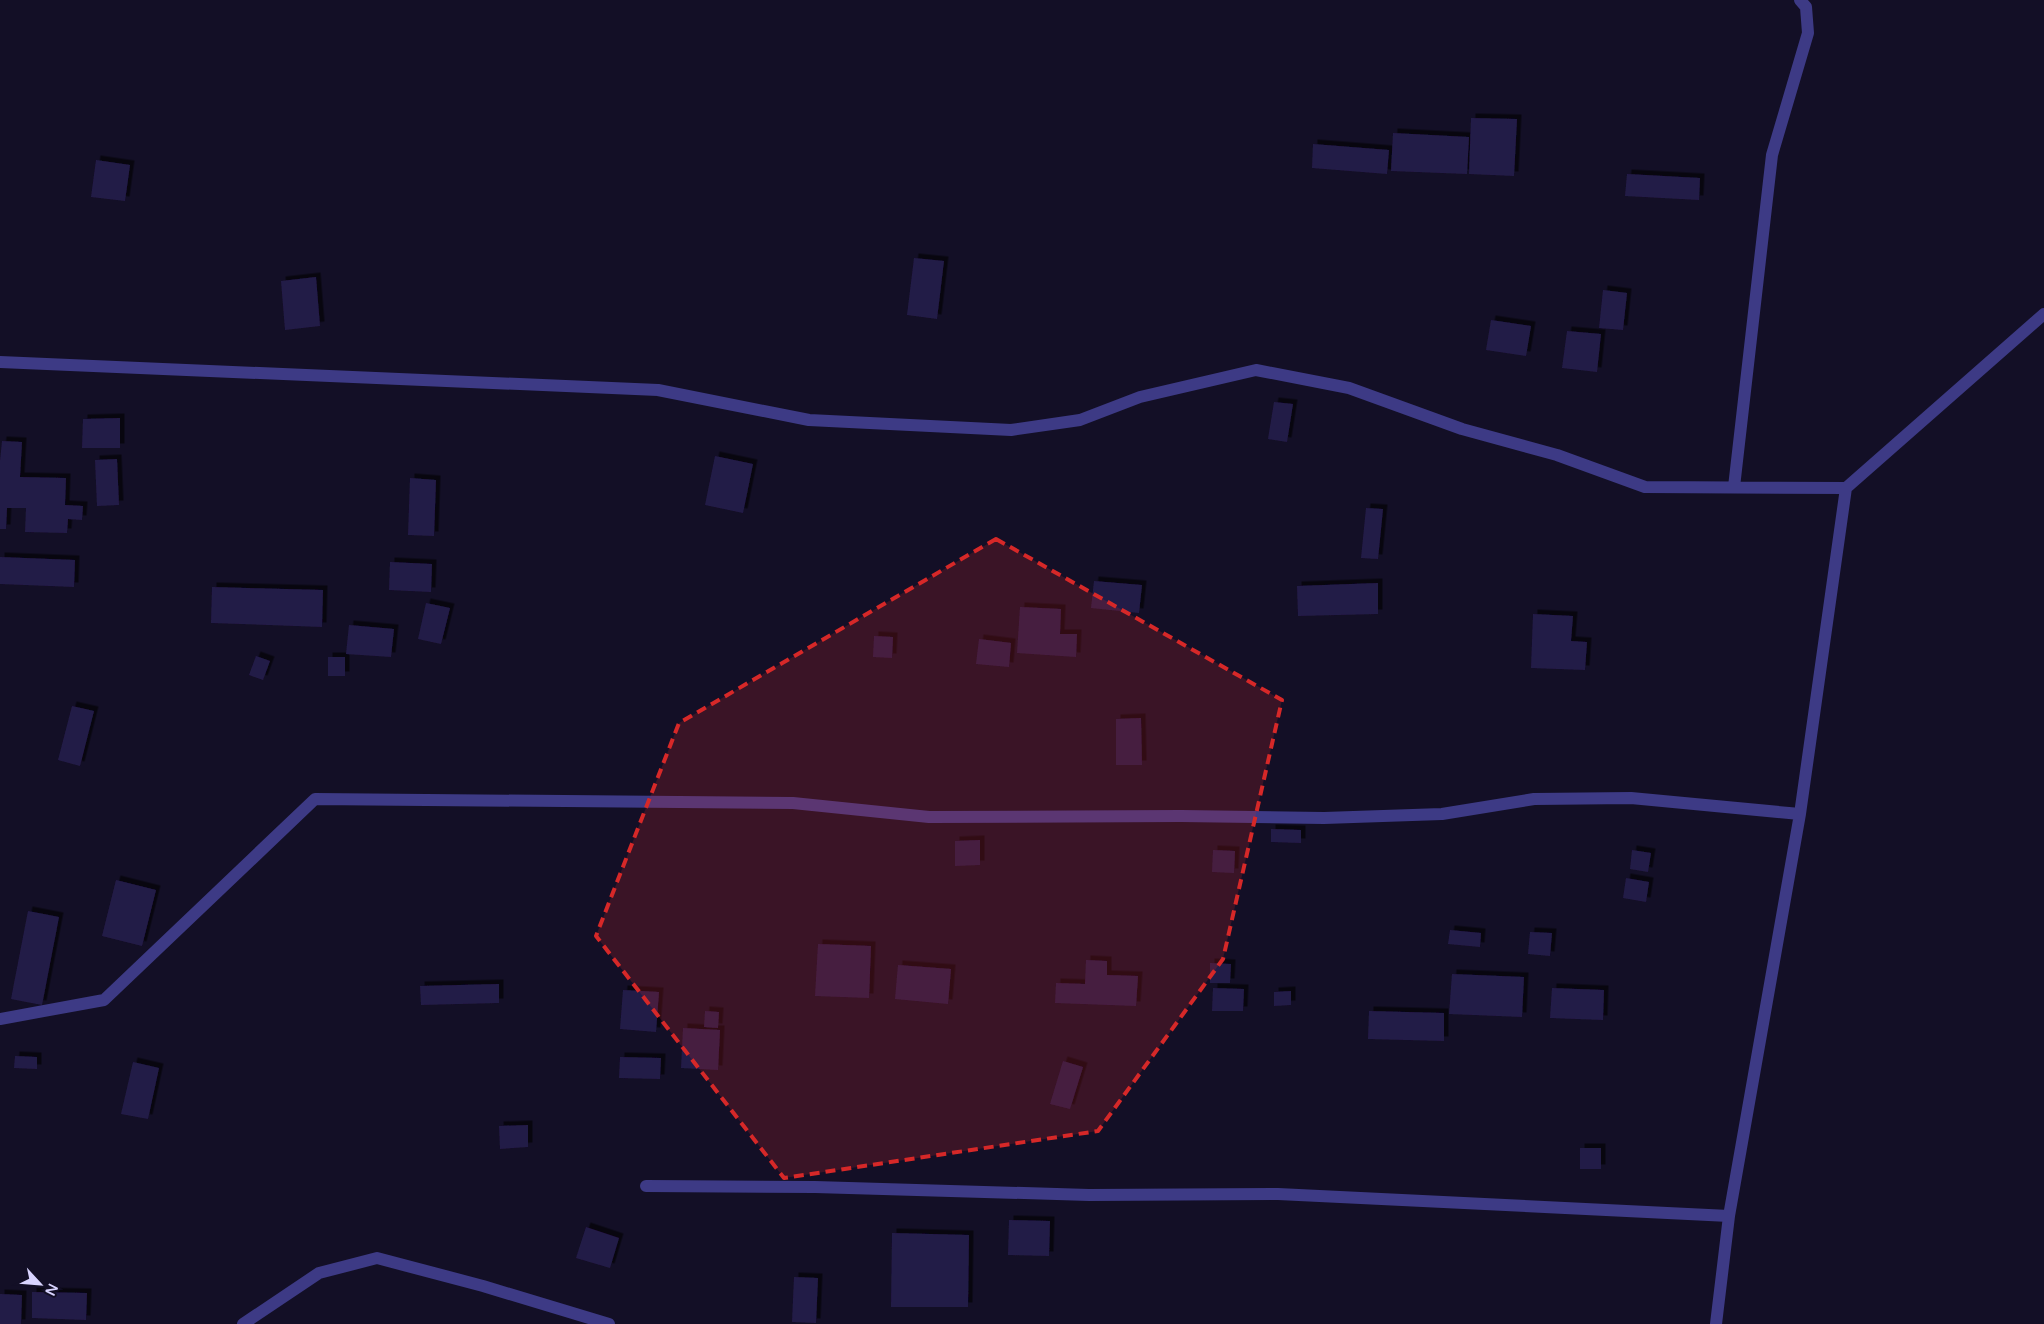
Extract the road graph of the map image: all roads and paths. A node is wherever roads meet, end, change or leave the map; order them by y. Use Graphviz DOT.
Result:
graph roads {
  1 [pos="1800,0"];
  2 [pos="2044,314"];
  3 [pos="0,362"];
  4 [pos="1734,487"];
  5 [pos="1846,488"];
  6 [pos="1800,814"];
  7 [pos="0,1019"];
  8 [pos="646,1186"];
  9 [pos="1729,1216"];
  10 [pos="243,1324"];
  11 [pos="609,1324"];
  12 [pos="1716,1324"];
  1 -- 4 [label="street"];
  2 -- 5 [label="street"];
  3 -- 4 [label="street"];
  4 -- 5 [label="street"];
  5 -- 6 [label="street"];
  6 -- 7 [label="street"];
  6 -- 9 [label="street"];
  8 -- 9 [label="street"];
  9 -- 12 [label="street"];
  10 -- 11 [label="street"];
}
